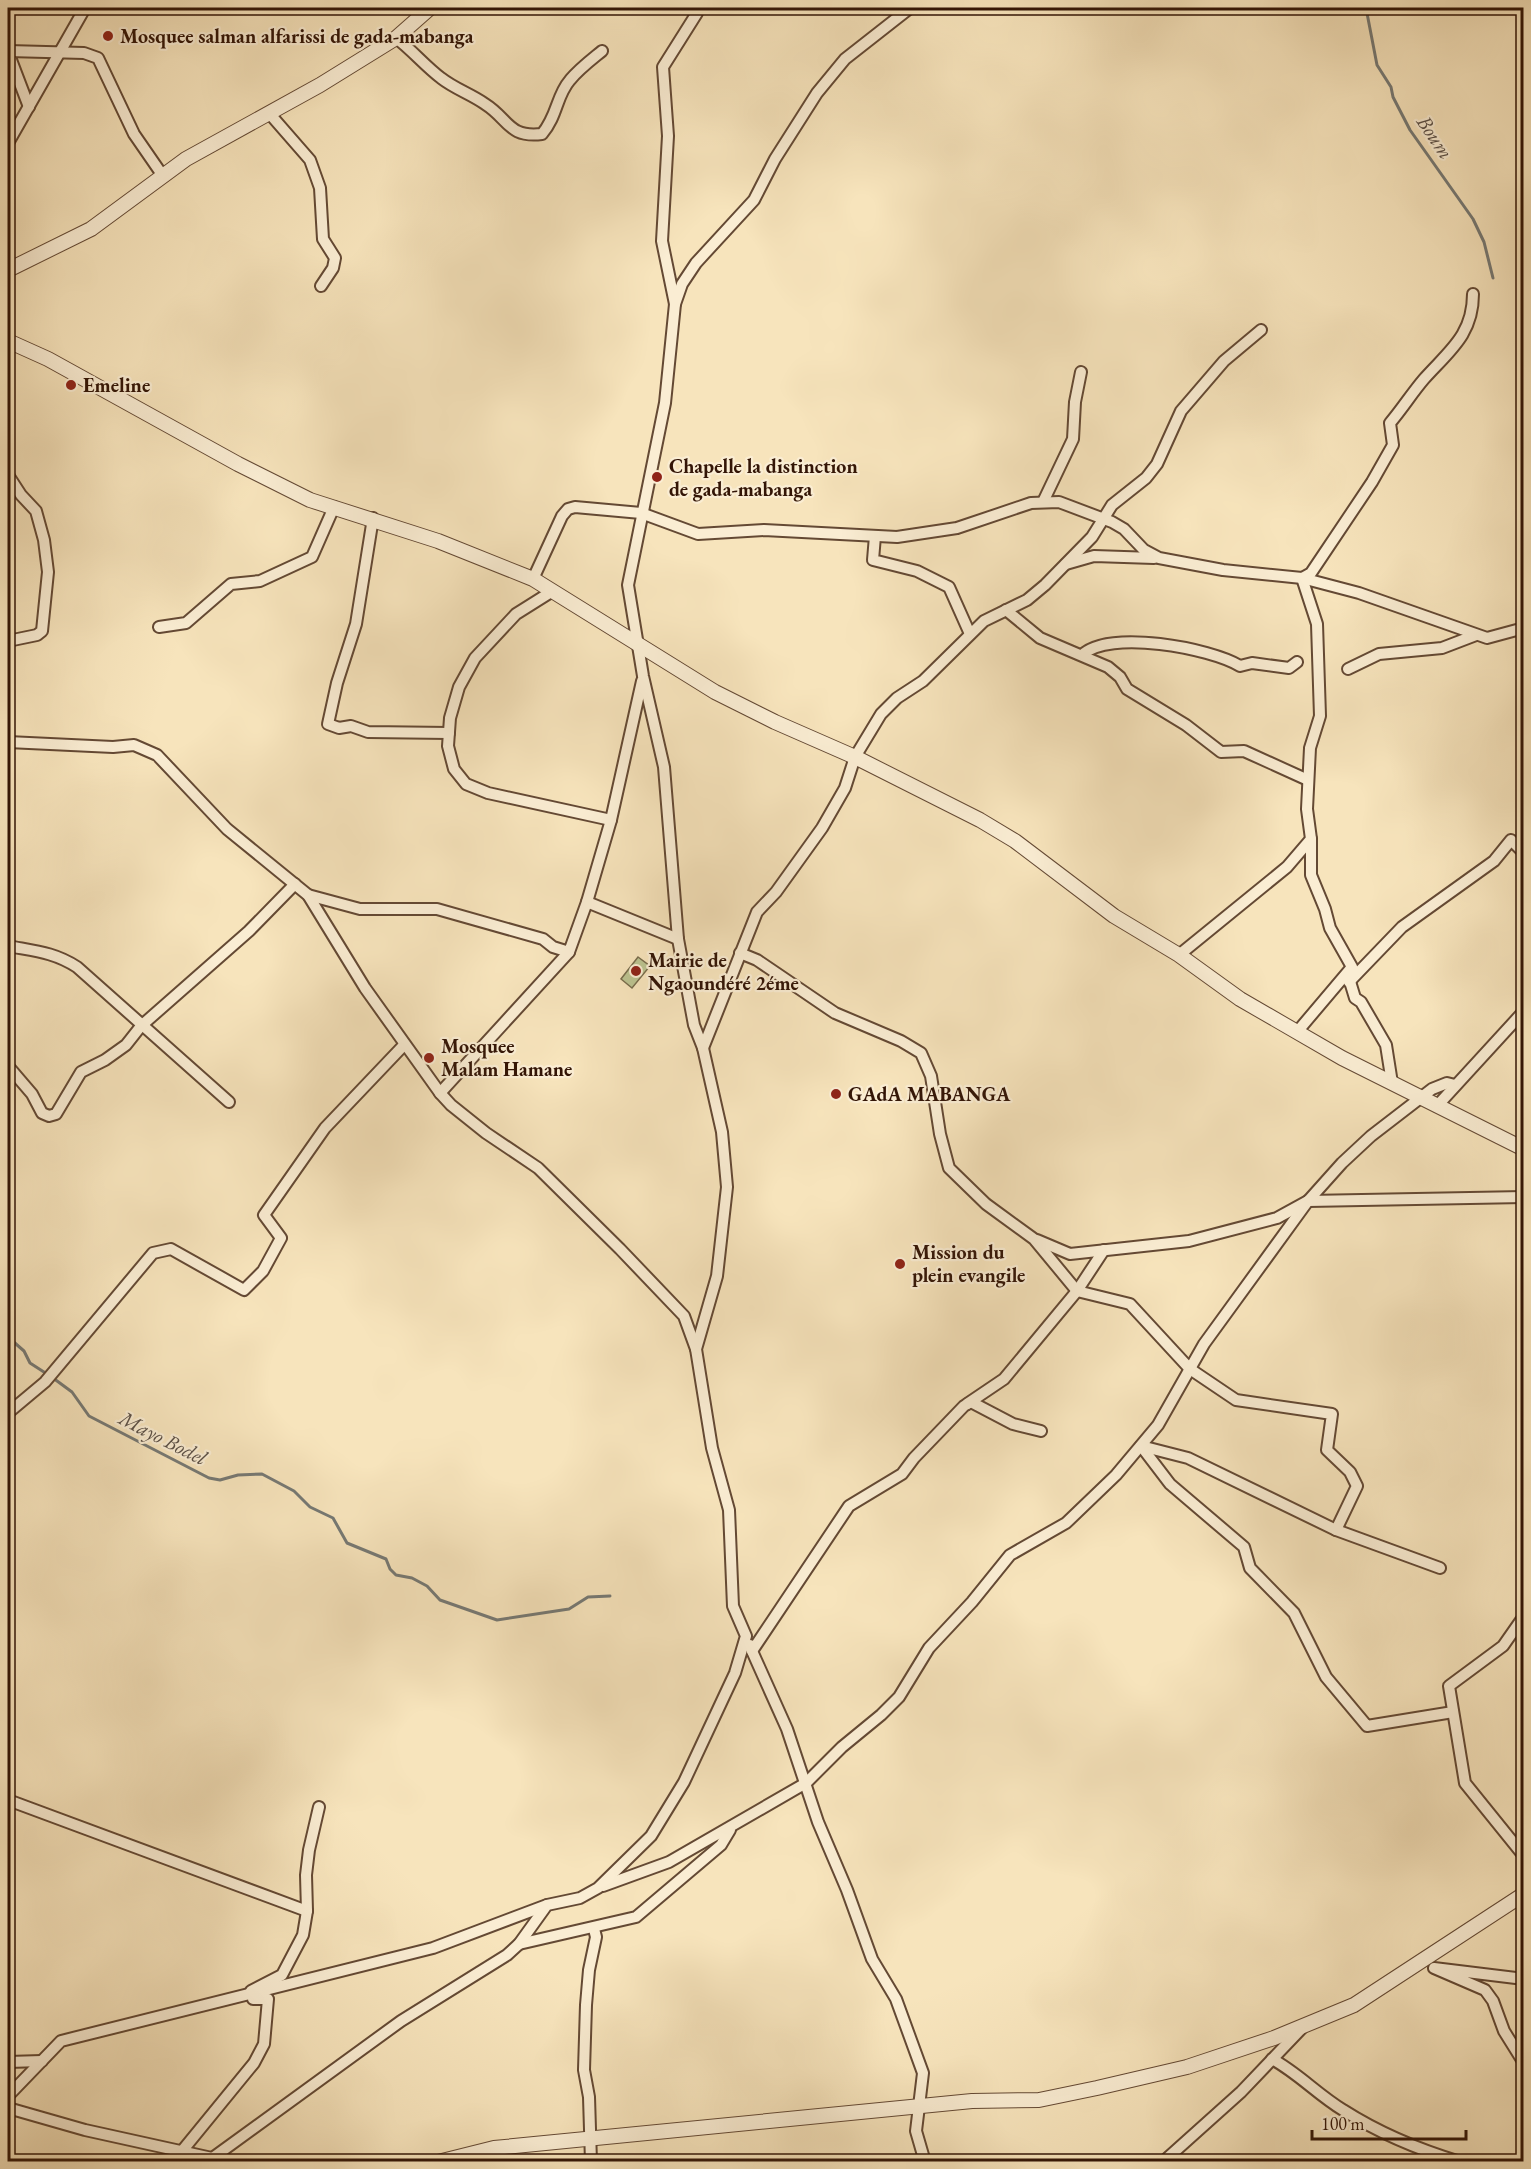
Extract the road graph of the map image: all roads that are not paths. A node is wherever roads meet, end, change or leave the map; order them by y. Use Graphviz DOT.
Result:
graph roads {
  1 [pos="85,8"];
  2 [pos="430,8"];
  3 [pos="695,8"];
  4 [pos="910,8"];
  5 [pos="396,38"];
  6 [pos="8,51"];
  7 [pos="602,51"];
  8 [pos="60,53"];
  9 [pos="28,107"];
  10 [pos="269,113"];
  11 [pos="8,143"];
  12 [pos="163,176"];
  13 [pos="8,270"];
  14 [pos="321,286"];
  15 [pos="1473,294"];
  16 [pos="675,304"];
  17 [pos="1261,330"];
  18 [pos="8,341"];
  19 [pos="1081,372"];
  20 [pos="8,475"];
  21 [pos="1043,502"];
  22 [pos="334,507"];
  23 [pos="641,513"];
  24 [pos="373,518"];
  25 [pos="1104,519"];
  26 [pos="875,536"];
  27 [pos="1159,558"];
  28 [pos="1064,566"];
  29 [pos="1302,578"];
  30 [pos="533,579"];
  31 [pos="551,592"];
  32 [pos="1006,610"];
  33 [pos="159,627"];
  34 [pos="1524,628"];
  35 [pos="970,634"];
  36 [pos="1476,635"];
  37 [pos="8,641"];
  38 [pos="639,646"];
  39 [pos="1082,655"];
  40 [pos="1297,662"];
  41 [pos="1348,669"];
  42 [pos="644,676"];
  43 [pos="449,733"];
  44 [pos="8,742"];
  45 [pos="855,757"];
  46 [pos="1308,780"];
  47 [pos="611,820"];
  48 [pos="1311,839"];
  49 [pos="1524,853"];
  50 [pos="295,884"];
  51 [pos="308,895"];
  52 [pos="587,902"];
  53 [pos="678,939"];
  54 [pos="8,946"];
  55 [pos="569,952"];
  56 [pos="740,953"];
  57 [pos="1179,955"];
  58 [pos="1348,978"];
  59 [pos="1524,1011"];
  60 [pos="141,1026"];
  61 [pos="1297,1032"];
  62 [pos="404,1045"];
  63 [pos="702,1048"];
  64 [pos="8,1066"];
  65 [pos="1392,1083"];
  66 [pos="1455,1085"];
  67 [pos="440,1093"];
  68 [pos="1422,1098"];
  69 [pos="229,1101"];
  70 [pos="1437,1106"];
  71 [pos="1524,1149"];
  72 [pos="1524,1197"];
  73 [pos="1308,1201"];
  74 [pos="1034,1239"];
  75 [pos="1104,1250"];
  76 [pos="1077,1291"];
  77 [pos="696,1349"];
  78 [pos="1190,1369"];
  79 [pos="964,1406"];
  80 [pos="8,1413"];
  81 [pos="1041,1431"];
  82 [pos="1141,1446"];
  83 [pos="1336,1530"];
  84 [pos="1440,1568"];
  85 [pos="1524,1616"];
  86 [pos="746,1636"];
  87 [pos="752,1651"];
  88 [pos="1453,1713"];
  89 [pos="806,1783"];
  90 [pos="8,1800"];
  91 [pos="319,1807"];
  92 [pos="731,1828"];
  93 [pos="1524,1856"];
  94 [pos="598,1888"];
  95 [pos="1524,1894"];
  96 [pos="547,1905"];
  97 [pos="307,1911"];
  98 [pos="594,1929"];
  99 [pos="519,1944"];
  100 [pos="1417,1964"];
  101 [pos="1434,1968"];
  102 [pos="1524,1979"];
  103 [pos="233,2000"];
  104 [pos="1305,2025"];
  105 [pos="1272,2060"];
  106 [pos="42,2061"];
  107 [pos="8,2062"];
  108 [pos="1524,2063"];
  109 [pos="8,2096"];
  110 [pos="918,2106"];
  111 [pos="8,2108"];
  112 [pos="590,2140"];
  113 [pos="181,2150"];
  114 [pos="210,2159"];
  115 [pos="173,2162"];
  116 [pos="230,2162"];
  117 [pos="438,2162"];
  118 [pos="591,2162"];
  119 [pos="925,2162"];
  120 [pos="1163,2162"];
  121 [pos="1460,2162"];
  1 -- 8 [label="street"];
  2 -- 5 [label="street"];
  3 -- 16 [label="street"];
  4 -- 16 [label="street"];
  5 -- 7 [label="street"];
  5 -- 10 [label="street"];
  6 -- 8 [label="street"];
  6 -- 9 [label="street"];
  8 -- 9 [label="street"];
  8 -- 12 [label="street"];
  9 -- 11 [label="street"];
  10 -- 12 [label="street"];
  10 -- 14 [label="street"];
  12 -- 13 [label="street"];
  15 -- 29 [label="street"];
  16 -- 23 [label="street"];
  17 -- 25 [label="street"];
  18 -- 22 [label="street"];
  19 -- 21 [label="street"];
  20 -- 37 [label="street"];
  21 -- 25 [label="street"];
  21 -- 26 [label="street"];
  22 -- 24 [label="street"];
  22 -- 33 [label="street"];
  23 -- 26 [label="street"];
  23 -- 30 [label="street"];
  23 -- 38 [label="street"];
  24 -- 30 [label="street"];
  24 -- 43 [label="street"];
  25 -- 27 [label="street"];
  25 -- 28 [label="street"];
  26 -- 35 [label="street"];
  27 -- 28 [label="street"];
  27 -- 29 [label="street"];
  28 -- 32 [label="street"];
  29 -- 36 [label="street"];
  29 -- 46 [label="street"];
  30 -- 31 [label="street"];
  31 -- 38 [label="street"];
  31 -- 43 [label="street"];
  32 -- 35 [label="street"];
  32 -- 39 [label="street"];
  34 -- 36 [label="street"];
  35 -- 45 [label="street"];
  36 -- 41 [label="street"];
  38 -- 42 [label="street"];
  38 -- 45 [label="street"];
  39 -- 40 [label="street"];
  39 -- 46 [label="street"];
  42 -- 47 [label="street"];
  42 -- 53 [label="street"];
  43 -- 47 [label="street"];
  44 -- 50 [label="street"];
  45 -- 56 [label="street"];
  45 -- 57 [label="street"];
  46 -- 48 [label="street"];
  47 -- 52 [label="street"];
  48 -- 57 [label="street"];
  48 -- 58 [label="street"];
  49 -- 58 [label="street"];
  50 -- 51 [label="street"];
  50 -- 60 [label="street"];
  51 -- 55 [label="street"];
  51 -- 62 [label="street"];
  52 -- 53 [label="street"];
  52 -- 55 [label="street"];
  53 -- 63 [label="street"];
  54 -- 60 [label="street"];
  55 -- 67 [label="street"];
  56 -- 63 [label="street"];
  56 -- 74 [label="street"];
  57 -- 61 [label="street"];
  58 -- 61 [label="street"];
  58 -- 65 [label="street"];
  59 -- 66 [label="street"];
  60 -- 64 [label="street"];
  60 -- 69 [label="street"];
  61 -- 65 [label="street"];
  62 -- 67 [label="street"];
  62 -- 80 [label="street"];
  63 -- 77 [label="street"];
  65 -- 68 [label="street"];
  66 -- 68 [label="street"];
  66 -- 70 [label="street"];
  67 -- 77 [label="street"];
  68 -- 70 [label="street"];
  68 -- 73 [label="street"];
  70 -- 71 [label="street"];
  72 -- 73 [label="street"];
  73 -- 75 [label="street"];
  73 -- 78 [label="street"];
  74 -- 75 [label="street"];
  74 -- 76 [label="street"];
  75 -- 76 [label="street"];
  76 -- 78 [label="street"];
  76 -- 79 [label="street"];
  77 -- 86 [label="street"];
  78 -- 82 [label="street"];
  78 -- 83 [label="street"];
  79 -- 81 [label="street"];
  79 -- 87 [label="street"];
  82 -- 83 [label="street"];
  82 -- 88 [label="street"];
  82 -- 89 [label="street"];
  83 -- 84 [label="street"];
  85 -- 88 [label="street"];
  86 -- 87 [label="street"];
  86 -- 94 [label="street"];
  87 -- 89 [label="street"];
  88 -- 93 [label="street"];
  89 -- 92 [label="street"];
  89 -- 110 [label="street"];
  90 -- 97 [label="street"];
  91 -- 97 [label="street"];
  92 -- 94 [label="street"];
  92 -- 98 [label="street"];
  94 -- 96 [label="street"];
  95 -- 100 [label="street"];
  96 -- 99 [label="street"];
  96 -- 103 [label="street"];
  97 -- 103 [label="street"];
  98 -- 99 [label="street"];
  98 -- 112 [label="street"];
  99 -- 114 [label="street"];
  100 -- 101 [label="street"];
  100 -- 104 [label="street"];
  101 -- 102 [label="street"];
  101 -- 108 [label="street"];
  103 -- 106 [label="street"];
  103 -- 113 [label="street"];
  104 -- 105 [label="street"];
  104 -- 110 [label="street"];
  105 -- 120 [label="street"];
  105 -- 121 [label="street"];
  106 -- 107 [label="street"];
  106 -- 109 [label="street"];
  110 -- 112 [label="street"];
  110 -- 119 [label="street"];
  111 -- 113 [label="street"];
  112 -- 117 [label="street"];
  112 -- 118 [label="street"];
  113 -- 114 [label="street"];
  113 -- 115 [label="street"];
  114 -- 116 [label="street"];
}
